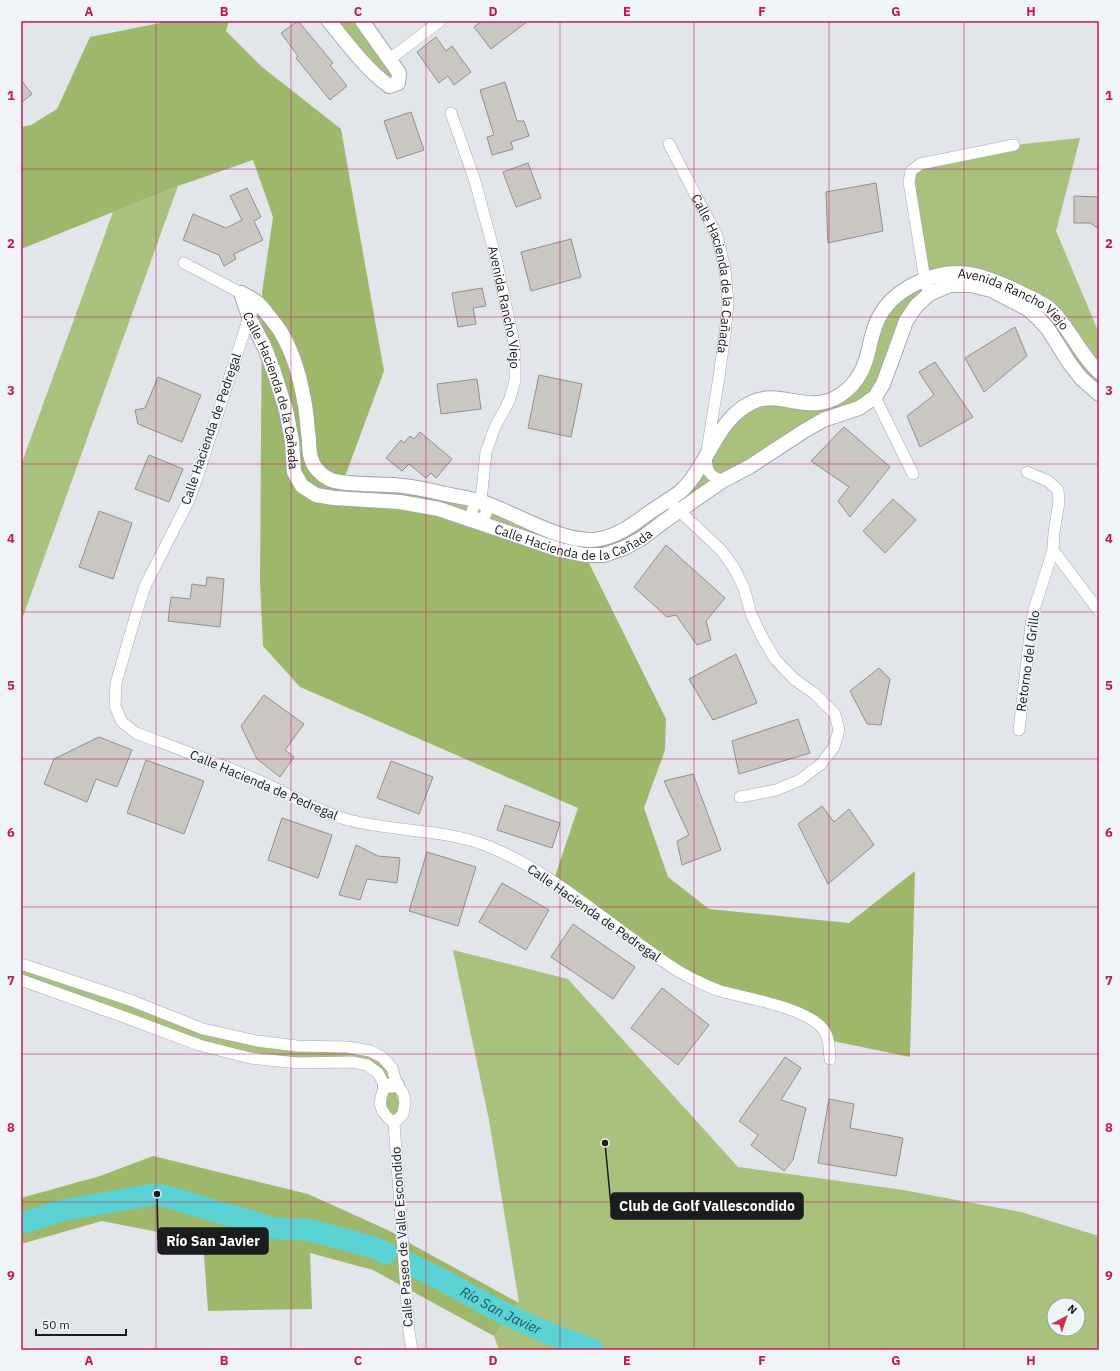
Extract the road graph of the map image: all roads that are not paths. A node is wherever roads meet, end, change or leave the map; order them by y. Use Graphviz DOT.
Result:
graph roads {
  1 [pos="329,21"];
  2 [pos="362,21"];
  3 [pos="440,21"];
  4 [pos="390,59"];
  5 [pos="451,113"];
  6 [pos="669,144"];
  7 [pos="1014,145"];
  8 [pos="184,263"];
  9 [pos="925,280"];
  10 [pos="950,285"];
  11 [pos="905,288"];
  12 [pos="241,293"];
  13 [pos="929,294"];
  14 [pos="258,303"];
  15 [pos="249,316"];
  16 [pos="1099,372"];
  17 [pos="1099,394"];
  18 [pos="875,397"];
  19 [pos="706,457"];
  20 [pos="1027,472"];
  21 [pos="913,474"];
  22 [pos="722,480"];
  23 [pos="480,501"];
  24 [pos="668,501"];
  25 [pos="679,511"];
  26 [pos="478,522"];
  27 [pos="1053,550"];
  28 [pos="1099,611"];
  29 [pos="1019,730"];
  30 [pos="740,797"];
  31 [pos="21,964"];
  32 [pos="21,980"];
  33 [pos="830,1059"];
  34 [pos="391,1085"];
  35 [pos="394,1123"];
  36 [pos="412,1350"];
  1 -- 4 [label="street"];
  2 -- 4 [label="street"];
  3 -- 4 [label="street"];
  5 -- 23 [label="street, Avenida Rancho Viejo"];
  6 -- 19 [label="street, Calle Hacienda de la Cañada"];
  7 -- 9 [label="street"];
  8 -- 12 [label="street, Calle Hacienda de la Cañada"];
  9 -- 11 [label="street, Avenida Rancho Viejo"];
  9 -- 13 [label="street"];
  9 -- 16 [label="street, Avenida Rancho Viejo"];
  10 -- 13 [label="street, Calle Hacienda de la Cañada"];
  10 -- 17 [label="street, Avenida Rancho Viejo"];
  11 -- 19 [label="street, Calle Hacienda de la Cañada"];
  12 -- 14 [label="street, Calle Hacienda de la Cañada"];
  12 -- 15 [label="street, Calle Hacienda de la Cañada"];
  13 -- 18 [label="street, Calle Hacienda de la Cañada"];
  14 -- 15 [label="street, Calle Hacienda de Pedregal"];
  14 -- 23 [label="street, Calle Hacienda de la Cañada"];
  15 -- 26 [label="street, Calle Hacienda de la Cañada"];
  15 -- 33 [label="street, Calle Hacienda de Pedregal"];
  18 -- 21 [label="street"];
  18 -- 22 [label="street, Calle Hacienda de la Cañada"];
  19 -- 22 [label="street"];
  19 -- 24 [label="street, Calle Hacienda de la Cañada"];
  20 -- 27 [label="street, Retorno del Grillo"];
  22 -- 25 [label="street, Calle Hacienda de la Cañada"];
  23 -- 24 [label="street, Calle Hacienda de la Cañada"];
  23 -- 26 [label="street, Avenida Rancho Viejo"];
  24 -- 25 [label="street"];
  25 -- 26 [label="street, Calle Hacienda de la Cañada"];
  25 -- 30 [label="street"];
  27 -- 28 [label="street"];
  27 -- 29 [label="street, Retorno del Grillo"];
  31 -- 34 [label="street"];
  32 -- 34 [label="street"];
  34 -- 35 [label="street"];
  34 -- 35 [label="street"];
  35 -- 36 [label="street, Calle Paseo de Valle Escondido"];
}
